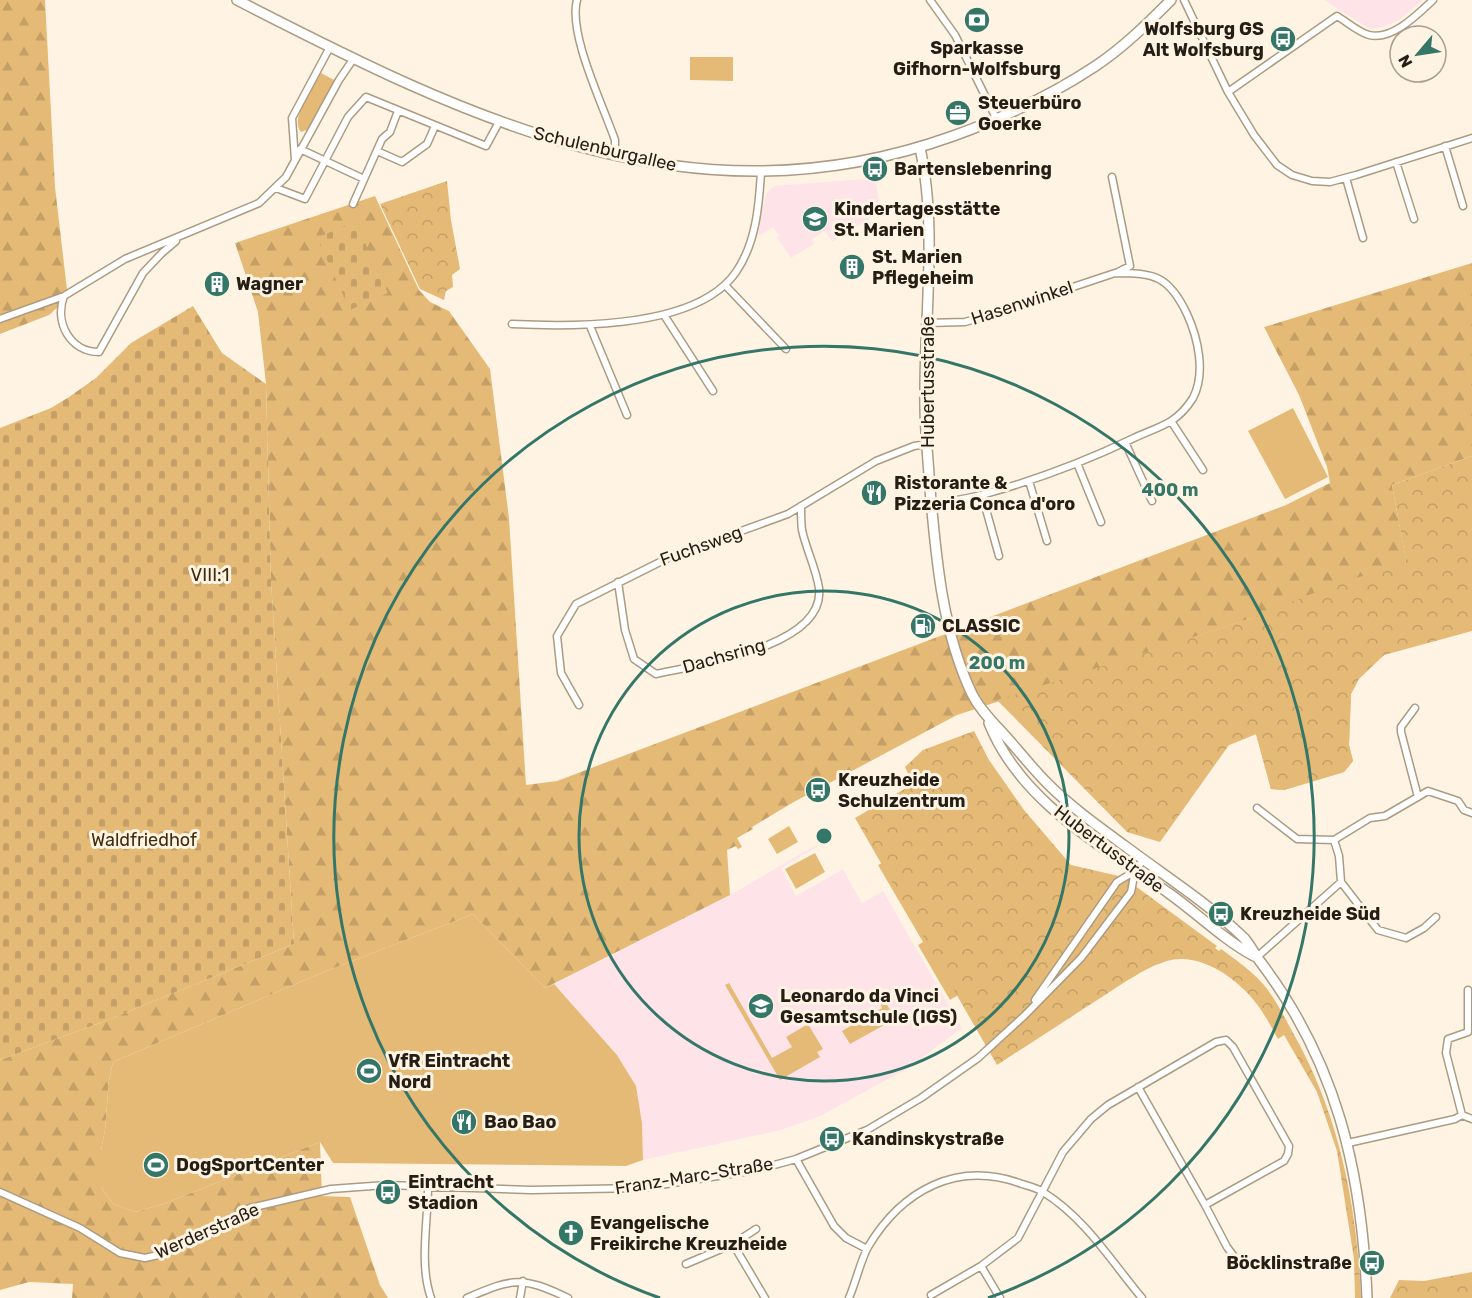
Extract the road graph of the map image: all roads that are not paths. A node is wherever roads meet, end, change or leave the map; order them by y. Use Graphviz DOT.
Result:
graph roads {
  1 [pos="577,0"];
  2 [pos="930,0"];
  3 [pos="1171,0"];
  4 [pos="1184,0"];
  5 [pos="1433,0"];
  6 [pos="242,1"];
  7 [pos="330,47"];
  8 [pos="354,58"];
  9 [pos="1228,92"];
  10 [pos="398,111"];
  11 [pos="997,120"];
  12 [pos="498,122"];
  13 [pos="435,126"];
  14 [pos="1472,138"];
  15 [pos="1445,146"];
  16 [pos="920,148"];
  17 [pos="300,149"];
  18 [pos="377,151"];
  19 [pos="615,156"];
  20 [pos="295,161"];
  21 [pos="324,161"];
  22 [pos="1396,162"];
  23 [pos="761,172"];
  24 [pos="1113,177"];
  25 [pos="1346,178"];
  26 [pos="363,179"];
  27 [pos="276,188"];
  28 [pos="353,204"];
  29 [pos="1463,206"];
  30 [pos="1414,219"];
  31 [pos="181,237"];
  32 [pos="1363,238"];
  33 [pos="1115,273"];
  34 [pos="725,285"];
  35 [pos="64,296"];
  36 [pos="663,315"];
  37 [pos="0,319"];
  38 [pos="927,323"];
  39 [pos="512,324"];
  40 [pos="590,326"];
  41 [pos="786,350"];
  42 [pos="712,391"];
  43 [pos="627,415"];
  44 [pos="1171,421"];
  45 [pos="1125,442"];
  46 [pos="927,444"];
  47 [pos="1077,463"];
  48 [pos="1203,470"];
  49 [pos="1029,481"];
  50 [pos="982,495"];
  51 [pos="1152,501"];
  52 [pos="931,504"];
  53 [pos="801,506"];
  54 [pos="1101,522"];
  55 [pos="1047,541"];
  56 [pos="999,556"];
  57 [pos="618,582"];
  58 [pos="579,705"];
  59 [pos="1415,708"];
  60 [pos="987,716"];
  61 [pos="1418,797"];
  62 [pos="1257,808"];
  63 [pos="1472,813"];
  64 [pos="1334,840"];
  65 [pos="1143,860"];
  66 [pos="1135,871"];
  67 [pos="1341,882"];
  68 [pos="1436,917"];
  69 [pos="1257,957"];
  70 [pos="1468,990"];
  71 [pos="1024,1016"];
  72 [pos="1138,1087"];
  73 [pos="1462,1115"];
  74 [pos="1472,1119"];
  75 [pos="1348,1143"];
  76 [pos="796,1159"];
  77 [pos="428,1186"];
  78 [pos="1042,1191"];
  79 [pos="0,1192"];
  80 [pos="1205,1205"];
  81 [pos="756,1229"];
  82 [pos="734,1244"];
  83 [pos="867,1249"];
  84 [pos="1308,1261"];
  85 [pos="686,1264"];
  86 [pos="981,1266"];
  87 [pos="523,1281"];
  88 [pos="931,1295"];
  89 [pos="431,1298"];
  90 [pos="466,1298"];
  91 [pos="520,1298"];
  92 [pos="568,1298"];
  93 [pos="765,1298"];
  94 [pos="849,1298"];
  95 [pos="1000,1298"];
  96 [pos="1142,1298"];
  97 [pos="1367,1298"];
  1 -- 19 [label="street"];
  2 -- 11 [label="street"];
  3 -- 11 [label="street, Schulenburgallee"];
  4 -- 9 [label="street"];
  5 -- 9 [label="street"];
  6 -- 7 [label="street, Schulenburgallee"];
  7 -- 8 [label="street, Schulenburgallee"];
  7 -- 20 [label="street"];
  8 -- 12 [label="street, Schulenburgallee"];
  8 -- 17 [label="street"];
  9 -- 25 [label="street"];
  10 -- 13 [label="street"];
  10 -- 18 [label="street"];
  10 -- 21 [label="street"];
  11 -- 16 [label="street, Schulenburgallee"];
  12 -- 13 [label="street"];
  12 -- 19 [label="street, Schulenburgallee"];
  13 -- 18 [label="street"];
  14 -- 15 [label="street"];
  15 -- 22 [label="street"];
  15 -- 29 [label="street"];
  16 -- 23 [label="street, Schulenburgallee"];
  16 -- 38 [label="street, Hubertusstraße"];
  17 -- 20 [label="street"];
  17 -- 21 [label="street"];
  18 -- 26 [label="street"];
  19 -- 23 [label="street, Schulenburgallee"];
  20 -- 27 [label="street"];
  21 -- 26 [label="street"];
  21 -- 27 [label="street"];
  22 -- 25 [label="street"];
  22 -- 30 [label="street"];
  23 -- 34 [label="street"];
  24 -- 33 [label="street"];
  25 -- 32 [label="street"];
  26 -- 28 [label="street"];
  27 -- 31 [label="street"];
  31 -- 35 [label="street"];
  31 -- 35 [label="street"];
  33 -- 38 [label="street, Hasenwinkel"];
  33 -- 44 [label="street, Hasenwinkel"];
  34 -- 36 [label="street"];
  34 -- 41 [label="street"];
  35 -- 37 [label="street"];
  36 -- 40 [label="street"];
  36 -- 42 [label="street"];
  38 -- 46 [label="street, Hubertusstraße"];
  39 -- 40 [label="street"];
  40 -- 43 [label="street"];
  44 -- 45 [label="street, Hasenwinkel"];
  44 -- 48 [label="street"];
  45 -- 47 [label="street, Hasenwinkel"];
  45 -- 51 [label="street"];
  46 -- 52 [label="street, Hubertusstraße"];
  46 -- 53 [label="street, Fuchsweg"];
  47 -- 49 [label="street, Hasenwinkel"];
  47 -- 54 [label="street"];
  49 -- 50 [label="street, Hasenwinkel"];
  49 -- 55 [label="street"];
  50 -- 52 [label="street, Hasenwinkel"];
  50 -- 56 [label="street"];
  52 -- 60 [label="street, Hubertusstraße"];
  53 -- 57 [label="street, Fuchsweg"];
  53 -- 57 [label="street, Dachsring"];
  57 -- 58 [label="street, Fuchsweg"];
  59 -- 61 [label="street"];
  60 -- 65 [label="street, Hubertusstraße"];
  60 -- 66 [label="street, Hubertusstraße"];
  61 -- 63 [label="street"];
  61 -- 64 [label="street"];
  62 -- 64 [label="street"];
  64 -- 67 [label="street"];
  65 -- 66 [label="street, Franz-Marc-Straße"];
  65 -- 69 [label="street, Hubertusstraße"];
  66 -- 69 [label="street, Hubertusstraße"];
  66 -- 71 [label="street, Franz-Marc-Straße"];
  66 -- 71 [label="street, Franz-Marc-Straße"];
  67 -- 68 [label="street"];
  67 -- 69 [label="street"];
  69 -- 75 [label="street, Hubertusstraße"];
  70 -- 73 [label="street"];
  71 -- 76 [label="street, Franz-Marc-Straße"];
  72 -- 78 [label="street"];
  72 -- 80 [label="street"];
  72 -- 80 [label="street"];
  73 -- 74 [label="street"];
  73 -- 75 [label="street"];
  75 -- 97 [label="street, Hubertusstraße"];
  76 -- 77 [label="street, Franz-Marc-Straße"];
  76 -- 83 [label="street"];
  77 -- 79 [label="street, Werderstraße"];
  77 -- 89 [label="street"];
  78 -- 83 [label="street"];
  78 -- 86 [label="street"];
  78 -- 96 [label="street"];
  80 -- 84 [label="street"];
  81 -- 82 [label="street"];
  82 -- 85 [label="street"];
  82 -- 93 [label="street"];
  83 -- 94 [label="street"];
  86 -- 88 [label="street"];
  86 -- 95 [label="street"];
  87 -- 90 [label="street"];
  87 -- 91 [label="street"];
  87 -- 92 [label="street"];
}
